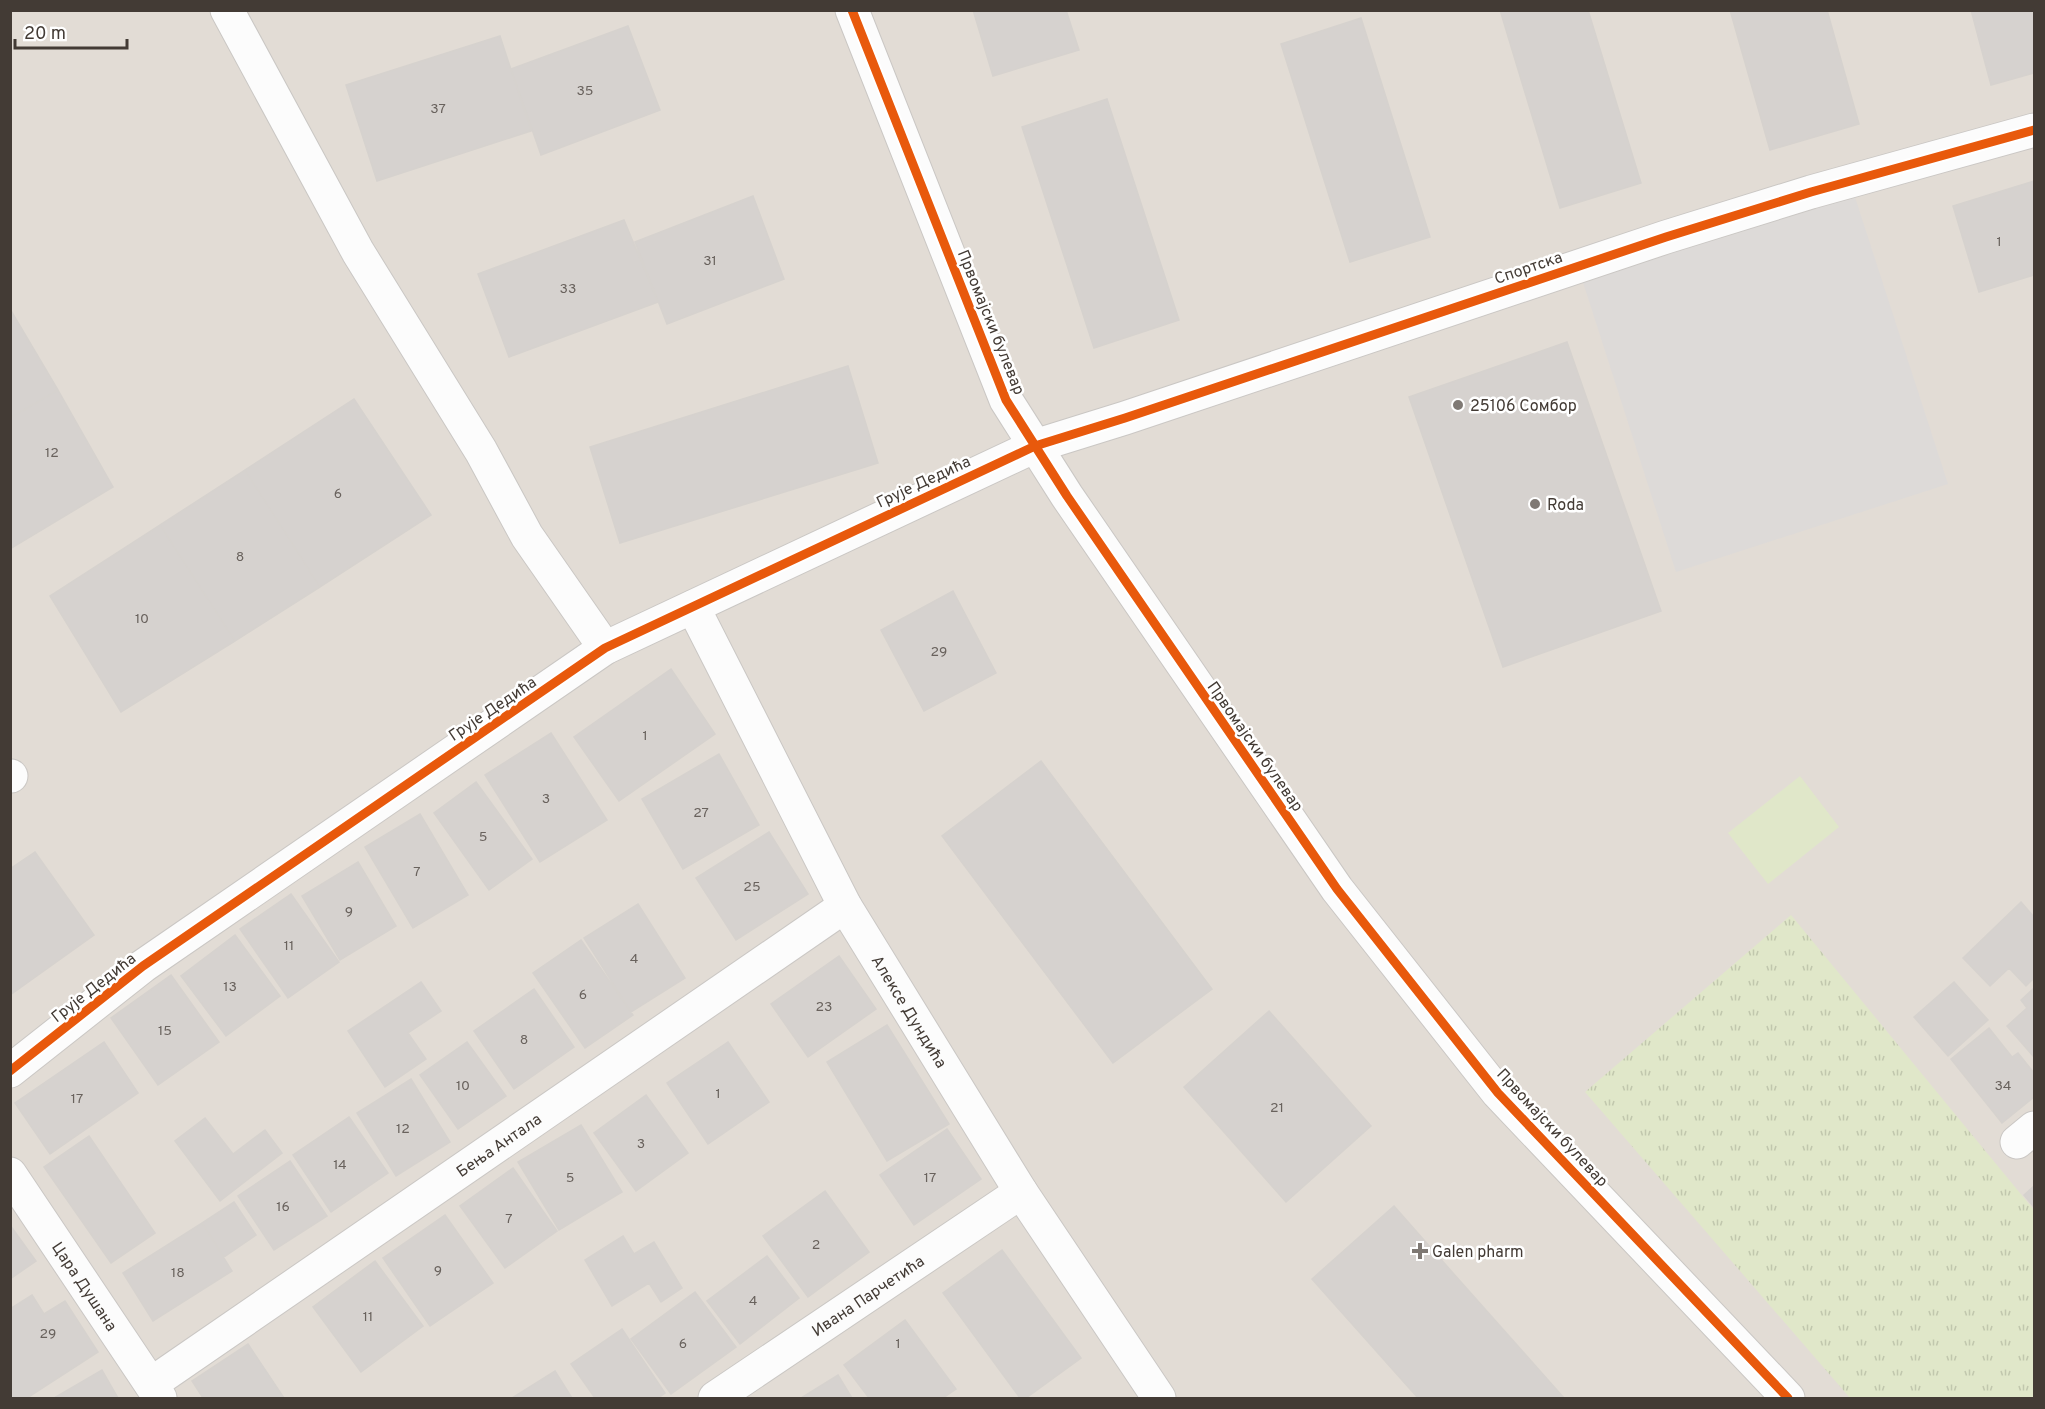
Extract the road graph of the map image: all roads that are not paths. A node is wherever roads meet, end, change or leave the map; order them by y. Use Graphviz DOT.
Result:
graph roads {
  1 [pos="227,10"];
  2 [pos="852,10"];
  3 [pos="2034,130"];
  4 [pos="1035,446"];
  5 [pos="693,607"];
  6 [pos="605,648"];
  7 [pos="845,906"];
  8 [pos="10,1071"];
  9 [pos="10,1174"];
  10 [pos="1022,1192"];
  11 [pos="156,1391"];
  12 [pos="715,1398"];
  13 [pos="1159,1398"];
  14 [pos="1788,1398"];
  1 -- 6 [label="street"];
  2 -- 4 [label="street, Првомајски булевар"];
  3 -- 4 [label="street, Спортска"];
  4 -- 5 [label="street, Грује Дедића"];
  4 -- 14 [label="street, Првомајски булевар"];
  5 -- 6 [label="street, Грује Дедића"];
  5 -- 7 [label="street, Алексе Дундића"];
  6 -- 8 [label="street, Грује Дедића"];
  7 -- 10 [label="street, Алексе Дундића"];
  7 -- 11 [label="street, Бења Антала"];
  9 -- 11 [label="street, Цара Душана"];
  10 -- 12 [label="street, Ивана Парчетића"];
  10 -- 13 [label="street, Алексе Дундића"];
}
